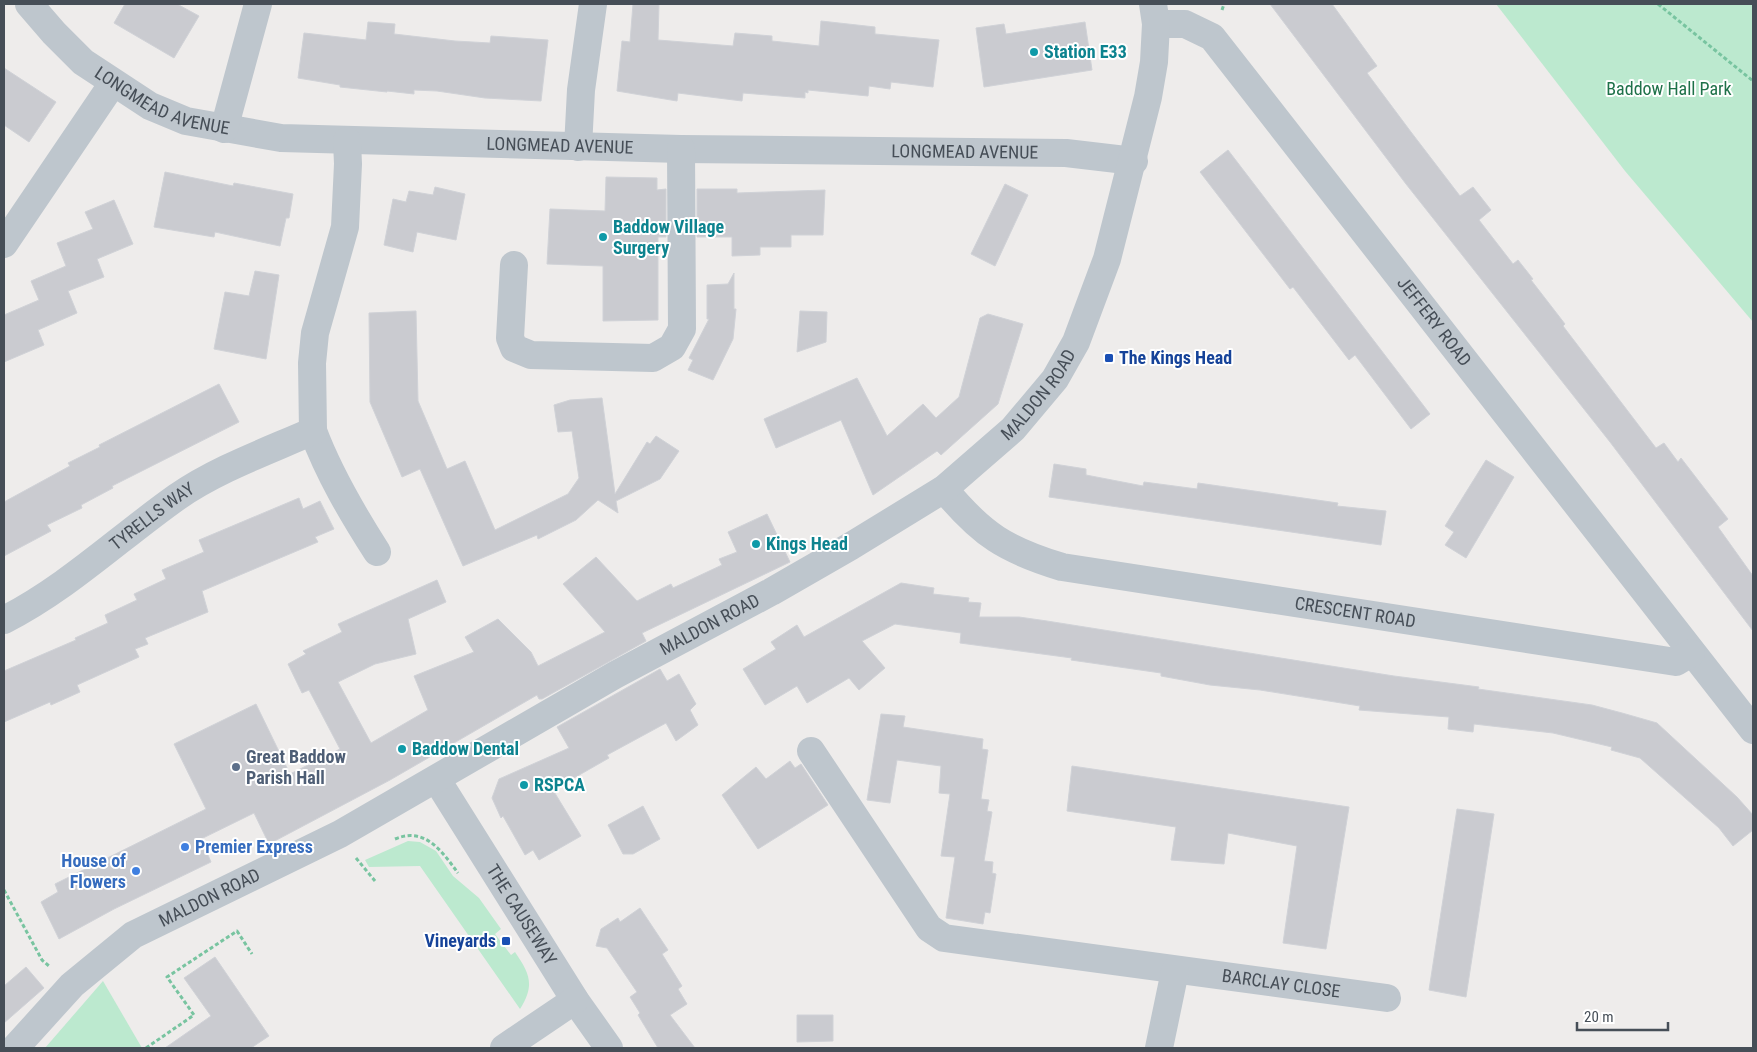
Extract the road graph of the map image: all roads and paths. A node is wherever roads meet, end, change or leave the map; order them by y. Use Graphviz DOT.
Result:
graph roads {
  1 [pos="28,4"];
  2 [pos="258,4"];
  3 [pos="593,4"];
  4 [pos="1658,4"];
  5 [pos="1154,14"];
  6 [pos="1753,81"];
  7 [pos="113,84"];
  8 [pos="224,129"];
  9 [pos="347,141"];
  10 [pos="578,147"];
  11 [pos="681,149"];
  12 [pos="1134,161"];
  13 [pos="4,244"];
  14 [pos="514,265"];
  15 [pos="313,431"];
  16 [pos="944,489"];
  17 [pos="377,552"];
  18 [pos="4,620"];
  19 [pos="1691,653"];
  20 [pos="1753,730"];
  21 [pos="811,751"];
  22 [pos="437,780"];
  23 [pos="390,841"];
  24 [pos="364,854"];
  25 [pos="355,858"];
  26 [pos="358,862"];
  27 [pos="458,874"];
  28 [pos="374,881"];
  29 [pos="4,890"];
  30 [pos="252,954"];
  31 [pos="1175,971"];
  32 [pos="72,985"];
  33 [pos="1387,998"];
  34 [pos="575,1000"];
  35 [pos="15,1048"];
  36 [pos="146,1048"];
  37 [pos="504,1048"];
  38 [pos="609,1048"];
  39 [pos="1159,1048"];
  1 -- 7 [label="street, LONGMEAD AVENUE"];
  2 -- 8 [label="street"];
  3 -- 10 [label="street"];
  4 -- 6 [label="path"];
  5 -- 12 [label="street, MALDON ROAD"];
  5 -- 19 [label="street, JEFFERY ROAD"];
  7 -- 8 [label="street, LONGMEAD AVENUE"];
  7 -- 13 [label="street"];
  8 -- 9 [label="street, LONGMEAD AVENUE"];
  9 -- 10 [label="street, LONGMEAD AVENUE"];
  9 -- 15 [label="street"];
  10 -- 11 [label="street, LONGMEAD AVENUE"];
  11 -- 12 [label="street, LONGMEAD AVENUE"];
  11 -- 14 [label="street"];
  12 -- 16 [label="street, MALDON ROAD"];
  15 -- 17 [label="street"];
  15 -- 18 [label="street, TYRELLS WAY"];
  16 -- 19 [label="street, CRESCENT ROAD"];
  16 -- 22 [label="street, MALDON ROAD"];
  19 -- 20 [label="street"];
  21 -- 31 [label="street, BARCLAY CLOSE"];
  22 -- 32 [label="street, MALDON ROAD"];
  22 -- 34 [label="street, THE CAUSEWAY"];
  23 -- 27 [label="path"];
  24 -- 25 [label="path"];
  26 -- 28 [label="path"];
  29 -- 32 [label="path"];
  30 -- 36 [label="path"];
  31 -- 33 [label="street, BARCLAY CLOSE"];
  31 -- 39 [label="street"];
  32 -- 35 [label="street, MALDON ROAD"];
  34 -- 37 [label="street"];
  34 -- 38 [label="street, THE CAUSEWAY"];
}
